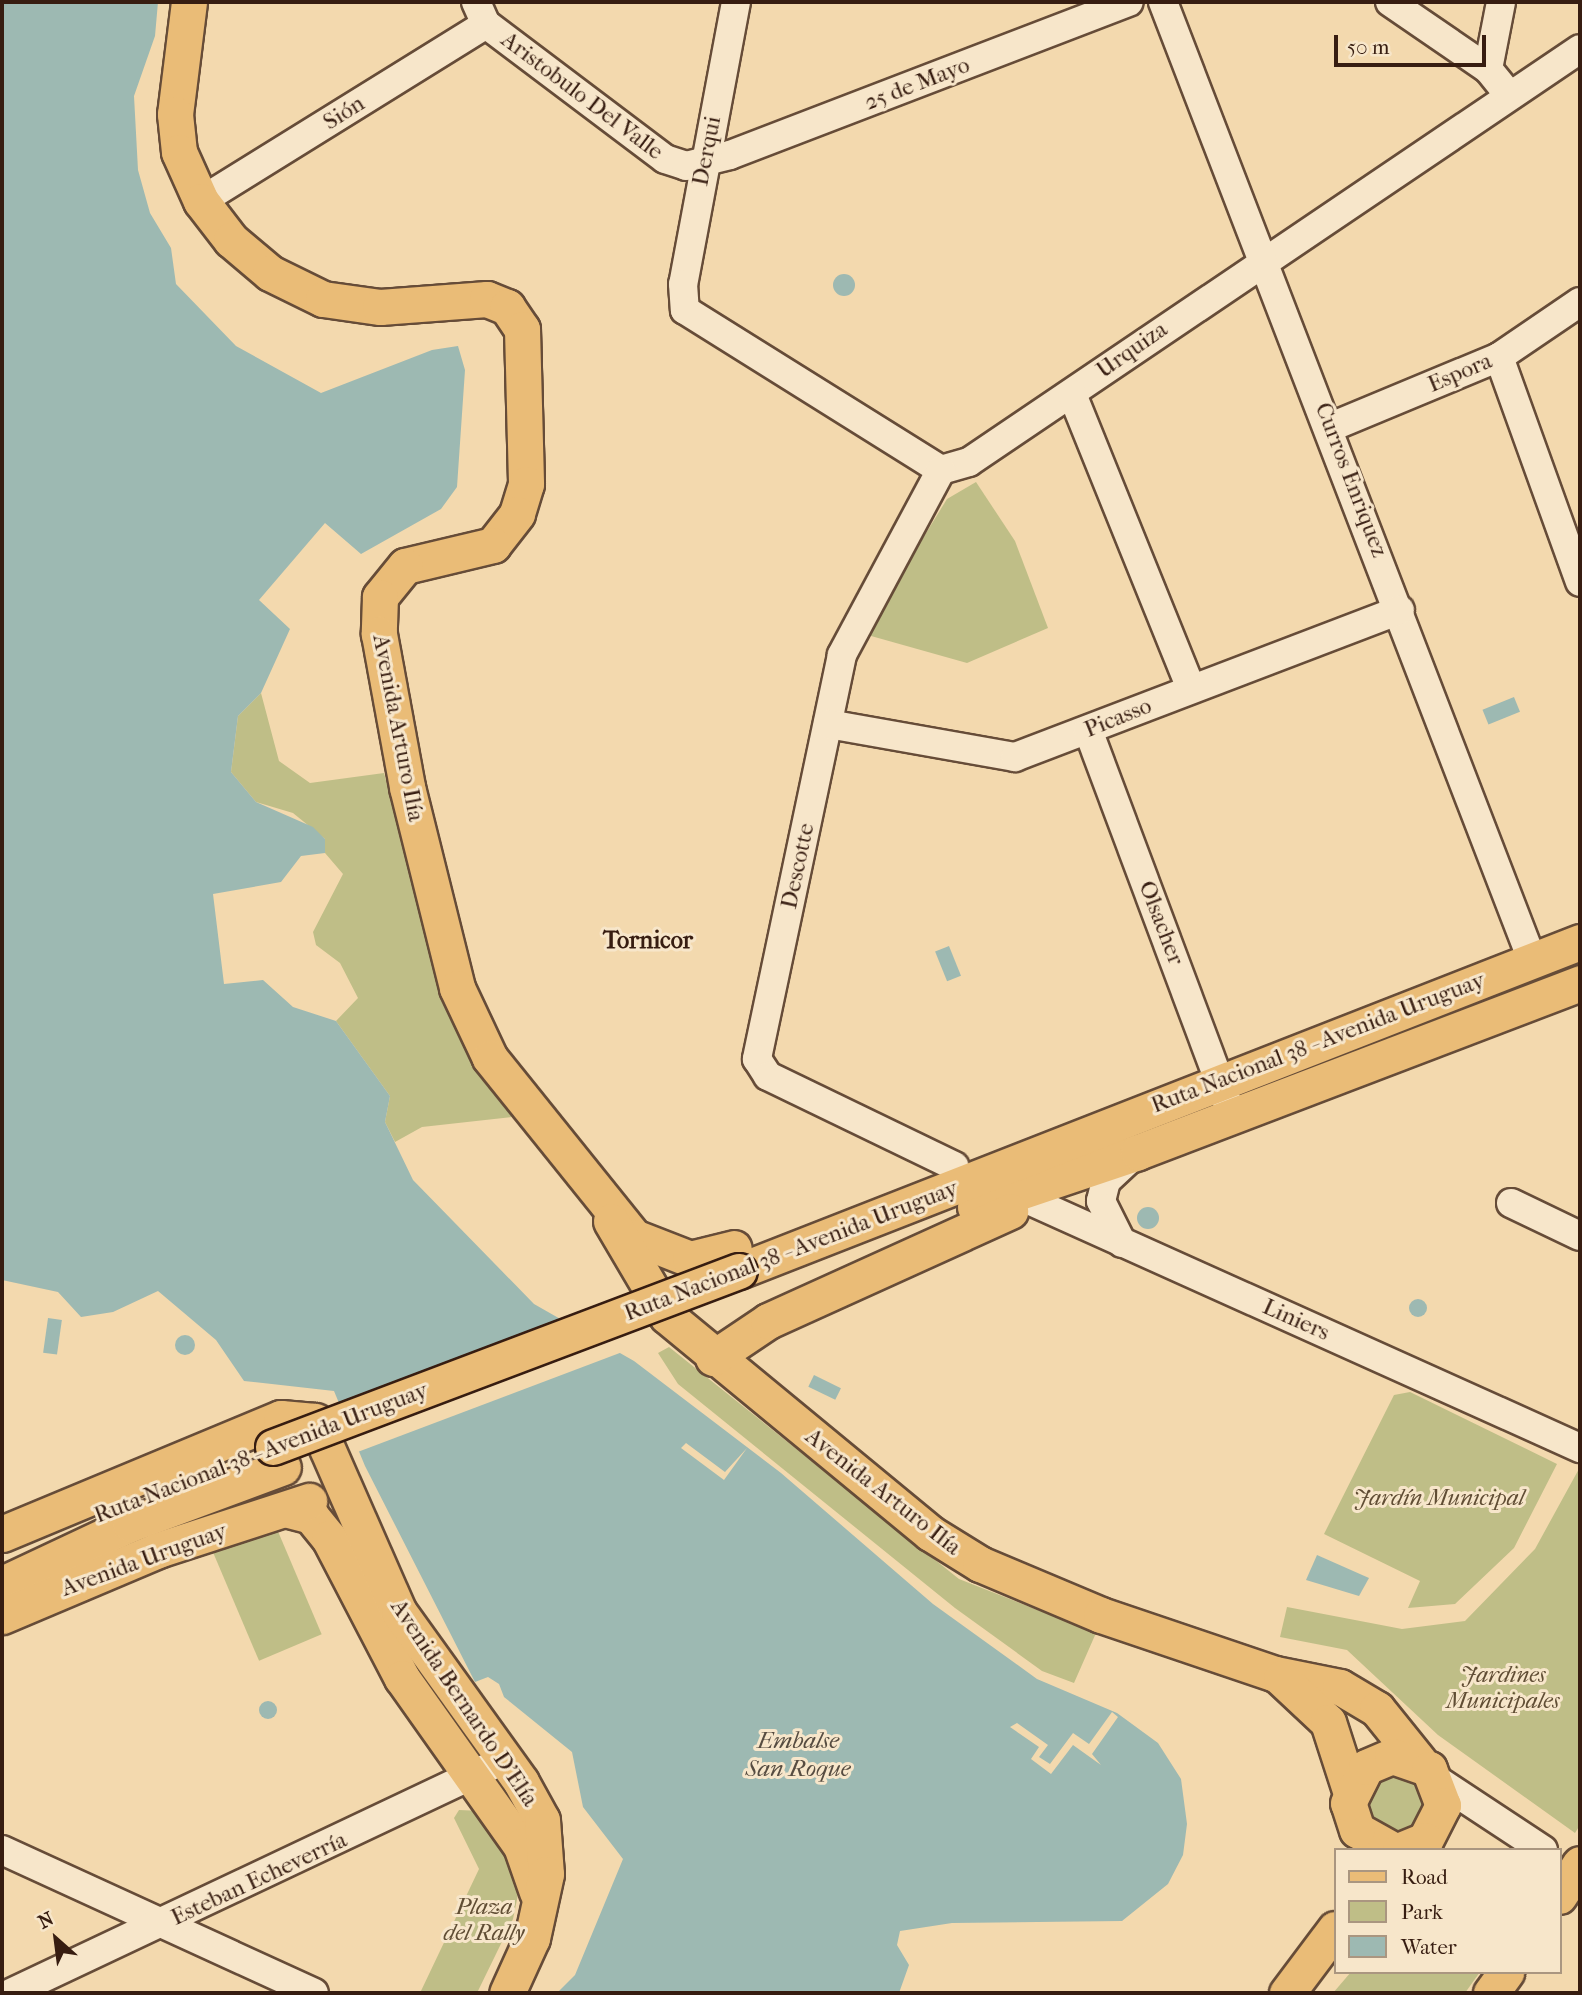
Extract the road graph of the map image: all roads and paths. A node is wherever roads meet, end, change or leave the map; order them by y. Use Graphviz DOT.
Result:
graph roads {
  1 [pos="189,2"];
  2 [pos="736,2"];
  3 [pos="1129,2"];
  4 [pos="1163,2"];
  5 [pos="1390,2"];
  6 [pos="1501,2"];
  7 [pos="481,13"];
  8 [pos="1580,49"];
  9 [pos="1488,69"];
  10 [pos="1508,94"];
  11 [pos="704,165"];
  12 [pos="201,201"];
  13 [pos="1264,258"];
  14 [pos="1580,302"];
  15 [pos="1499,357"];
  16 [pos="1072,394"];
  17 [pos="1331,427"];
  18 [pos="941,470"];
  19 [pos="1580,582"];
  20 [pos="1400,610"];
  21 [pos="1191,689"];
  22 [pos="828,724"];
  23 [pos="1088,730"];
  24 [pos="1580,942"];
  25 [pos="1532,960"];
  26 [pos="1580,983"];
  27 [pos="1384,1057"];
  28 [pos="1219,1080"];
  29 [pos="1232,1116"];
  30 [pos="1124,1118"];
  31 [pos="1138,1152"];
  32 [pos="954,1166"];
  33 [pos="1022,1197"];
  34 [pos="601,1199"];
  35 [pos="1511,1203"];
  36 [pos="1580,1236"];
  37 [pos="1122,1243"];
  38 [pos="740,1270"];
  39 [pos="658,1306"];
  40 [pos="713,1358"];
  41 [pos="1580,1448"];
  42 [pos="332,1453"];
  43 [pos="278,1457"];
  44 [pos="289,1510"];
  45 [pos="2,1534"];
  46 [pos="2,1560"];
  47 [pos="2,1584"];
  48 [pos="2,1616"];
  49 [pos="1267,1672"];
  50 [pos="503,1757"];
  51 [pos="1428,1770"];
  52 [pos="473,1778"];
  53 [pos="1350,1819"];
  54 [pos="1410,1847"];
  55 [pos="1540,1848"];
  56 [pos="2,1850"];
  57 [pos="539,1899"];
  58 [pos="161,1924"];
  59 [pos="1334,1930"];
  60 [pos="1334,1972"];
  61 [pos="1505,1974"];
  62 [pos="11,1993"];
  63 [pos="314,1993"];
  64 [pos="507,1993"];
  65 [pos="1287,1993"];
  66 [pos="1317,1993"];
  67 [pos="1491,1993"];
  1 -- 12 [label="main road, Avenida Arturo Ilía"];
  2 -- 11 [label="street, Derqui"];
  3 -- 11 [label="street, 25 de Mayo"];
  4 -- 13 [label="street, Curros Enriquez"];
  5 -- 9 [label="street"];
  6 -- 9 [label="street"];
  7 -- 11 [label="street, Aristobulo Del Valle"];
  7 -- 12 [label="street, Sión"];
  8 -- 10 [label="street, Urquiza"];
  9 -- 10 [label="street"];
  10 -- 13 [label="street, Urquiza"];
  11 -- 18 [label="street, Derqui"];
  12 -- 34 [label="main road, Avenida Arturo Ilía"];
  13 -- 16 [label="street, Urquiza"];
  13 -- 17 [label="street, Curros Enriquez"];
  14 -- 15 [label="street, Espora"];
  15 -- 17 [label="street, Espora"];
  15 -- 19 [label="street"];
  16 -- 18 [label="street, Urquiza"];
  16 -- 21 [label="street"];
  17 -- 20 [label="street, Curros Enriquez"];
  18 -- 22 [label="street, Descotte"];
  20 -- 21 [label="street, Picasso"];
  20 -- 25 [label="street, Curros Enriquez"];
  21 -- 23 [label="street, Picasso"];
  22 -- 23 [label="street, Picasso"];
  22 -- 32 [label="street, Descotte"];
  23 -- 28 [label="street, Olsacher"];
  24 -- 25 [label="main road, Ruta Nacional 38 - Avenida Uruguay"];
  25 -- 27 [label="main road"];
  25 -- 28 [label="main road, Ruta Nacional 38 - Avenida Uruguay"];
  26 -- 27 [label="main road, Ruta Nacional 38 - Avenida Uruguay"];
  27 -- 29 [label="main road, Ruta Nacional 38 - Avenida Uruguay"];
  28 -- 29 [label="street, Olsacher"];
  28 -- 30 [label="main road, Ruta Nacional 38 - Avenida Uruguay"];
  29 -- 31 [label="main road, Ruta Nacional 38 - Avenida Uruguay"];
  30 -- 32 [label="main road"];
  30 -- 38 [label="main road, Ruta Nacional 38 - Avenida Uruguay"];
  31 -- 33 [label="main road, Ruta Nacional 38 - Avenida Uruguay"];
  31 -- 37 [label="street"];
  32 -- 38 [label="main road"];
  33 -- 37 [label="street, Liniers"];
  33 -- 38 [label="main road, Ruta Nacional 38 - Avenida Uruguay"];
  33 -- 40 [label="main road"];
  34 -- 38 [label="main road"];
  34 -- 39 [label="main road, Avenida Arturo Ilía"];
  35 -- 36 [label="street"];
  37 -- 41 [label="street, Liniers"];
  38 -- 39 [label="main road"];
  38 -- 43 [label="main road, Ruta Nacional 38 - Avenida Uruguay, bridge"];
  39 -- 40 [label="main road, Avenida Arturo Ilía"];
  40 -- 49 [label="main road, Avenida Arturo Ilía"];
  42 -- 44 [label="main road, Avenida Uruguay"];
  42 -- 45 [label="main road, Avenida Bernardo D'Elía"];
  42 -- 50 [label="main road, Avenida Bernardo D'Elía"];
  43 -- 46 [label="main road, Ruta Nacional 38 - Avenida Uruguay"];
  43 -- 47 [label="main road, Ruta Nacional 38 - Avenida Uruguay"];
  44 -- 48 [label="main road, Avenida Uruguay"];
  44 -- 52 [label="main road, Avenida Bernardo D'Elía"];
  49 -- 51 [label="main road"];
  49 -- 53 [label="main road"];
  50 -- 52 [label="street, Esteban Echeverría"];
  50 -- 57 [label="main road, Avenida Bernardo D'Elía"];
  51 -- 53 [label="main road"];
  51 -- 54 [label="main road"];
  51 -- 55 [label="street"];
  52 -- 57 [label="main road, Avenida Bernardo D'Elía"];
  52 -- 58 [label="street, Esteban Echeverría"];
  53 -- 54 [label="main road"];
  56 -- 58 [label="street"];
  57 -- 64 [label="main road, Avenida Bernardo D'Elía"];
  58 -- 62 [label="street, Esteban Echeverría"];
  58 -- 63 [label="street"];
  59 -- 65 [label="main road"];
  60 -- 66 [label="main road"];
  61 -- 67 [label="main road"];
}
